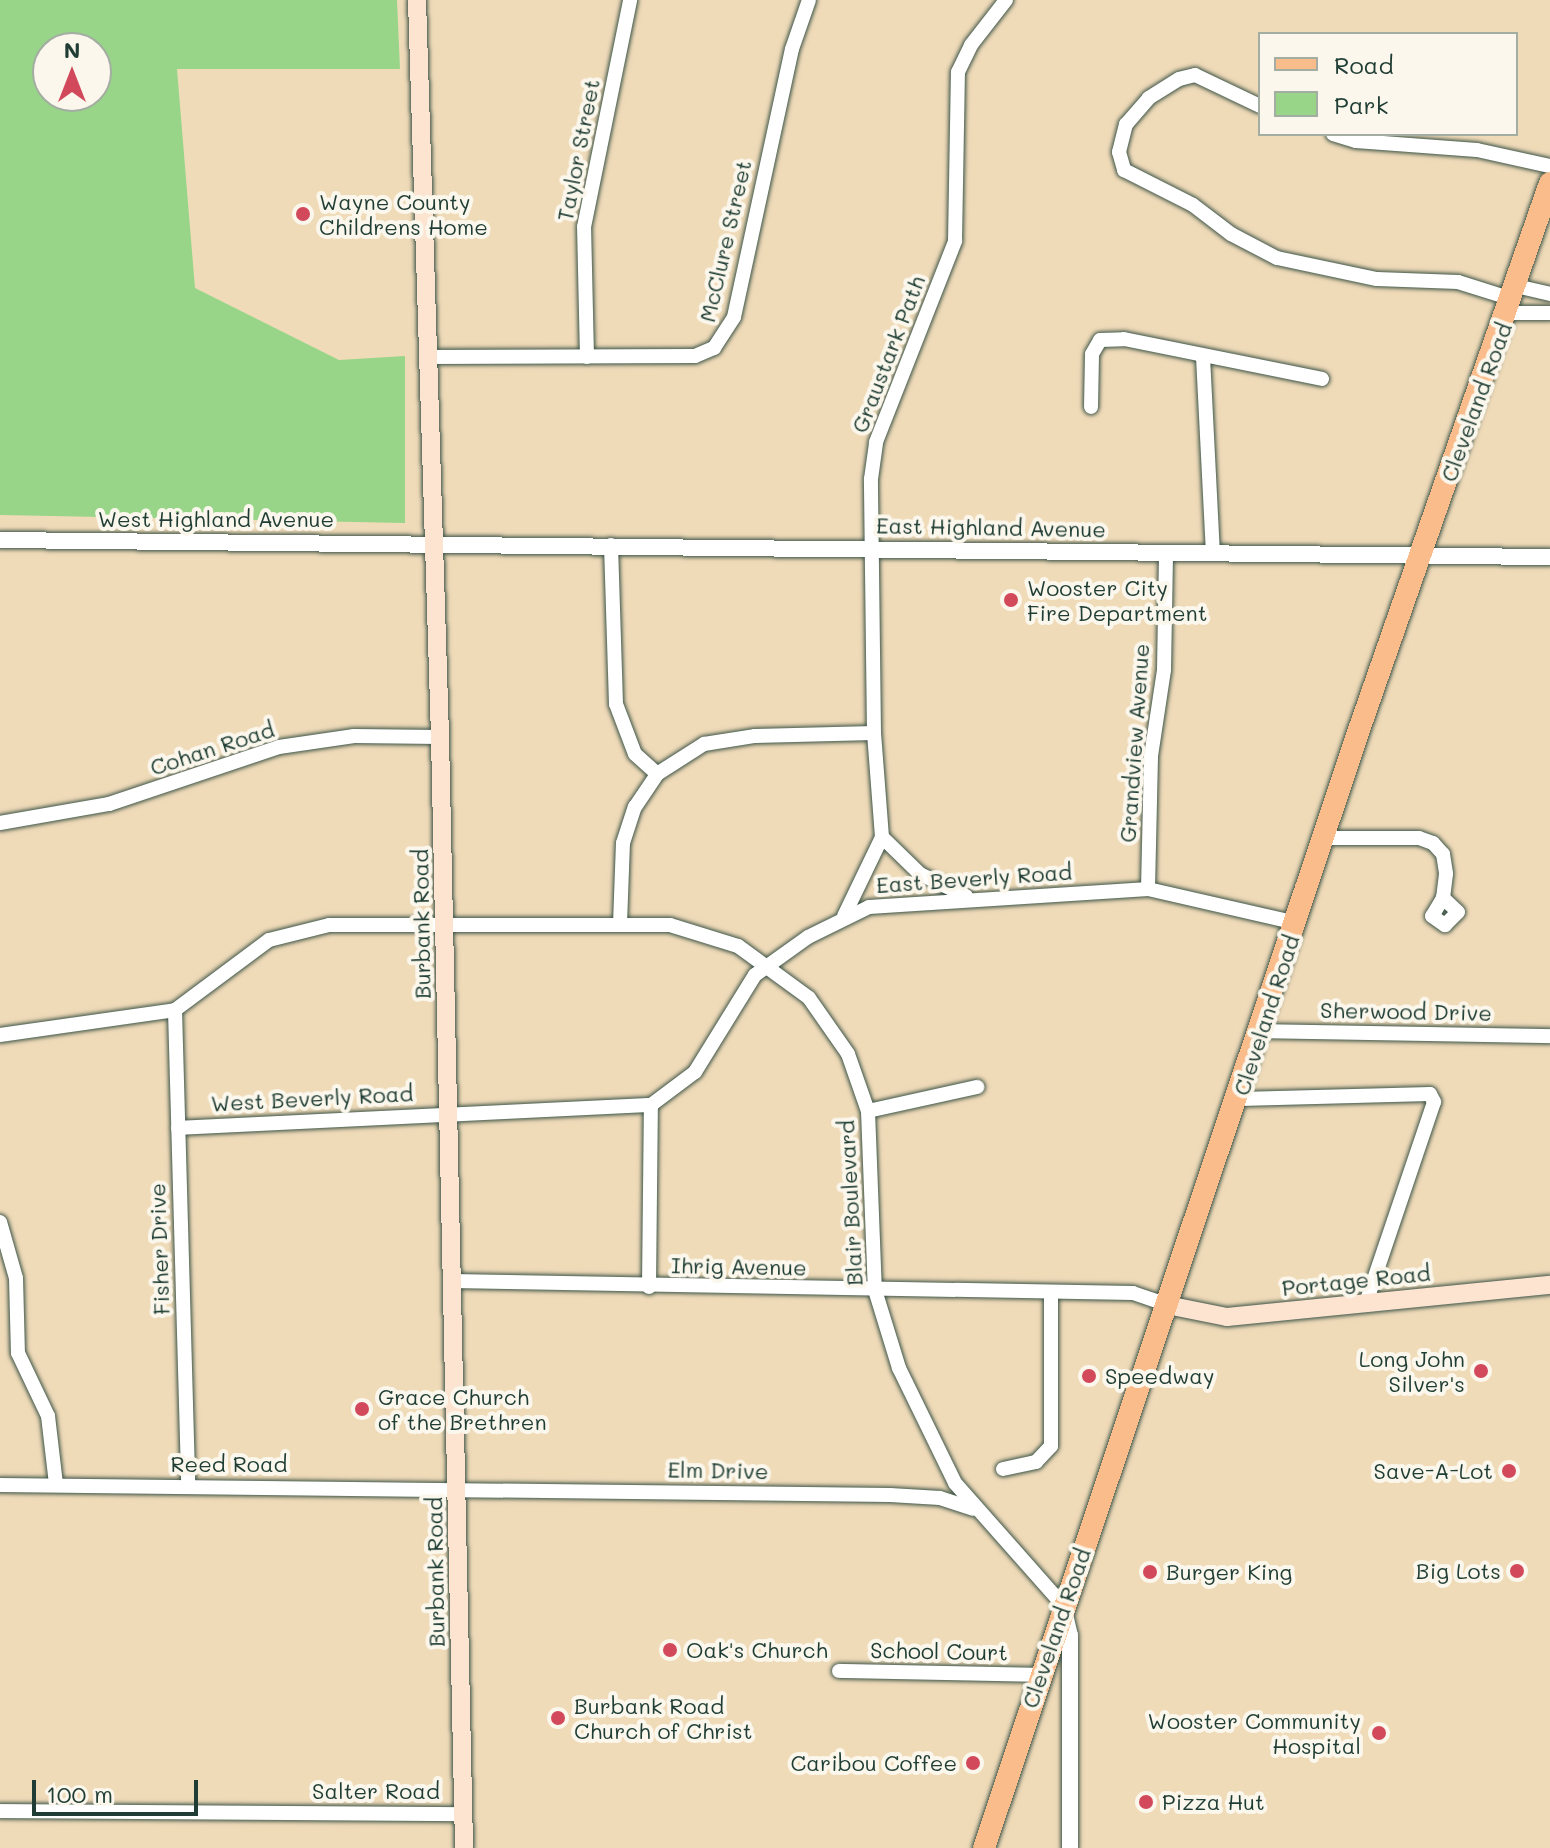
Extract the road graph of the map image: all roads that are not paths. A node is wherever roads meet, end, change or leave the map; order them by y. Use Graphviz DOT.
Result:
graph roads {
  1 [pos="417,0"];
  2 [pos="630,0"];
  3 [pos="809,0"];
  4 [pos="1006,0"];
  5 [pos="1258,105"];
  6 [pos="1341,136"];
  7 [pos="1550,166"];
  8 [pos="1550,183"];
  9 [pos="1550,294"];
  10 [pos="1512,299"];
  11 [pos="1550,313"];
  12 [pos="427,357"];
  13 [pos="587,357"];
  14 [pos="1203,357"];
  15 [pos="1322,379"];
  16 [pos="1091,407"];
  17 [pos="0,540"];
  18 [pos="431,543"];
  19 [pos="611,545"];
  20 [pos="870,548"];
  21 [pos="1166,552"];
  22 [pos="1213,553"];
  23 [pos="1420,556"];
  24 [pos="1550,557"];
  25 [pos="874,733"];
  26 [pos="440,737"];
  27 [pos="657,774"];
  28 [pos="0,823"];
  29 [pos="882,837"];
  30 [pos="1326,838"];
  31 [pos="1148,889"];
  32 [pos="970,898"];
  33 [pos="1443,898"];
  34 [pos="844,916"];
  35 [pos="1296,923"];
  36 [pos="620,924"];
  37 [pos="445,925"];
  38 [pos="769,964"];
  39 [pos="175,1010"];
  40 [pos="1261,1031"];
  41 [pos="0,1035"];
  42 [pos="1550,1036"];
  43 [pos="977,1087"];
  44 [pos="1240,1099"];
  45 [pos="651,1105"];
  46 [pos="868,1111"];
  47 [pos="449,1112"];
  48 [pos="178,1128"];
  49 [pos="0,1222"];
  50 [pos="1,1238"];
  51 [pos="452,1281"];
  52 [pos="1550,1285"];
  53 [pos="649,1287"];
  54 [pos="875,1290"];
  55 [pos="1051,1292"];
  56 [pos="1366,1303"];
  57 [pos="1167,1305"];
  58 [pos="1003,1469"];
  59 [pos="56,1484"];
  60 [pos="0,1485"];
  61 [pos="188,1486"];
  62 [pos="457,1486"];
  63 [pos="975,1510"];
  64 [pos="1063,1605"];
  65 [pos="839,1671"];
  66 [pos="1039,1675"];
  67 [pos="0,1811"];
  68 [pos="464,1819"];
  69 [pos="0,1820"];
  70 [pos="464,1848"];
  71 [pos="984,1848"];
  72 [pos="1070,1848"];
  1 -- 12 [label="main road, Burbank Road"];
  2 -- 13 [label="street, Taylor Street"];
  3 -- 13 [label="street, McClure Street"];
  4 -- 20 [label="street, Graustark Path"];
  5 -- 10 [label="street"];
  6 -- 7 [label="street"];
  8 -- 10 [label="main road, Cleveland Road"];
  9 -- 10 [label="street"];
  10 -- 11 [label="street"];
  10 -- 23 [label="main road, Cleveland Road"];
  12 -- 13 [label="street, McClure Street"];
  12 -- 18 [label="main road, Burbank Road"];
  14 -- 15 [label="street"];
  14 -- 16 [label="street"];
  14 -- 22 [label="street"];
  17 -- 18 [label="street, West Highland Avenue"];
  18 -- 19 [label="street, East Highland Avenue"];
  18 -- 26 [label="main road, Burbank Road"];
  19 -- 20 [label="street, East Highland Avenue"];
  19 -- 27 [label="street"];
  20 -- 21 [label="street, East Highland Avenue"];
  20 -- 25 [label="street, Graustark Path"];
  21 -- 22 [label="street, East Highland Avenue"];
  21 -- 31 [label="street, Grandview Avenue"];
  22 -- 23 [label="street, East Highland Avenue"];
  23 -- 24 [label="street, East Highland Avenue"];
  23 -- 30 [label="main road, Cleveland Road"];
  25 -- 27 [label="street"];
  25 -- 29 [label="street, Graustark Path"];
  26 -- 28 [label="street, Cohan Road"];
  26 -- 37 [label="main road, Burbank Road"];
  27 -- 36 [label="street"];
  29 -- 32 [label="street"];
  29 -- 34 [label="street"];
  30 -- 33 [label="street"];
  30 -- 35 [label="main road, Cleveland Road"];
  31 -- 32 [label="street, East Beverly Road"];
  31 -- 35 [label="street, East Beverly Road"];
  32 -- 34 [label="street, East Beverly Road"];
  34 -- 38 [label="street, East Beverly Road"];
  35 -- 40 [label="main road, Cleveland Road"];
  36 -- 37 [label="street, Blair Boulevard"];
  36 -- 38 [label="street, Blair Boulevard"];
  37 -- 39 [label="street, Blair Boulevard"];
  37 -- 47 [label="main road, Burbank Road"];
  38 -- 45 [label="street, East Beverly Road"];
  38 -- 46 [label="street, Blair Boulevard"];
  39 -- 41 [label="street"];
  39 -- 48 [label="street, Fisher Drive"];
  40 -- 42 [label="street, Sherwood Drive"];
  40 -- 44 [label="main road, Cleveland Road"];
  43 -- 46 [label="street"];
  44 -- 56 [label="street"];
  44 -- 57 [label="main road, Cleveland Road"];
  45 -- 47 [label="street"];
  45 -- 53 [label="street"];
  46 -- 54 [label="street, Blair Boulevard"];
  47 -- 48 [label="street, West Beverly Road"];
  47 -- 51 [label="main road, Burbank Road"];
  48 -- 61 [label="street, Fisher Drive"];
  49 -- 50 [label="street"];
  50 -- 59 [label="street"];
  51 -- 53 [label="street, Ihrig Avenue"];
  51 -- 62 [label="main road, Burbank Road"];
  52 -- 56 [label="main road, Portage Road"];
  53 -- 54 [label="street, Ihrig Avenue"];
  54 -- 55 [label="street, Ihrig Avenue"];
  54 -- 63 [label="street, Blair Boulevard"];
  55 -- 57 [label="street, Ihrig Avenue"];
  55 -- 58 [label="street"];
  56 -- 57 [label="main road, Portage Road"];
  57 -- 64 [label="main road, Cleveland Road"];
  59 -- 60 [label="street, Reed Road"];
  59 -- 61 [label="street, Reed Road"];
  61 -- 62 [label="street, Reed Road"];
  62 -- 63 [label="street, Elm Drive"];
  62 -- 68 [label="main road, Burbank Road"];
  63 -- 64 [label="street, Blair Boulevard"];
  64 -- 66 [label="main road, Cleveland Road"];
  64 -- 72 [label="street"];
  65 -- 66 [label="street, School Court"];
  66 -- 71 [label="main road, Cleveland Road"];
  67 -- 68 [label="street, Salter Road"];
  68 -- 69 [label="street"];
  68 -- 70 [label="main road, Burbank Road"];
}
